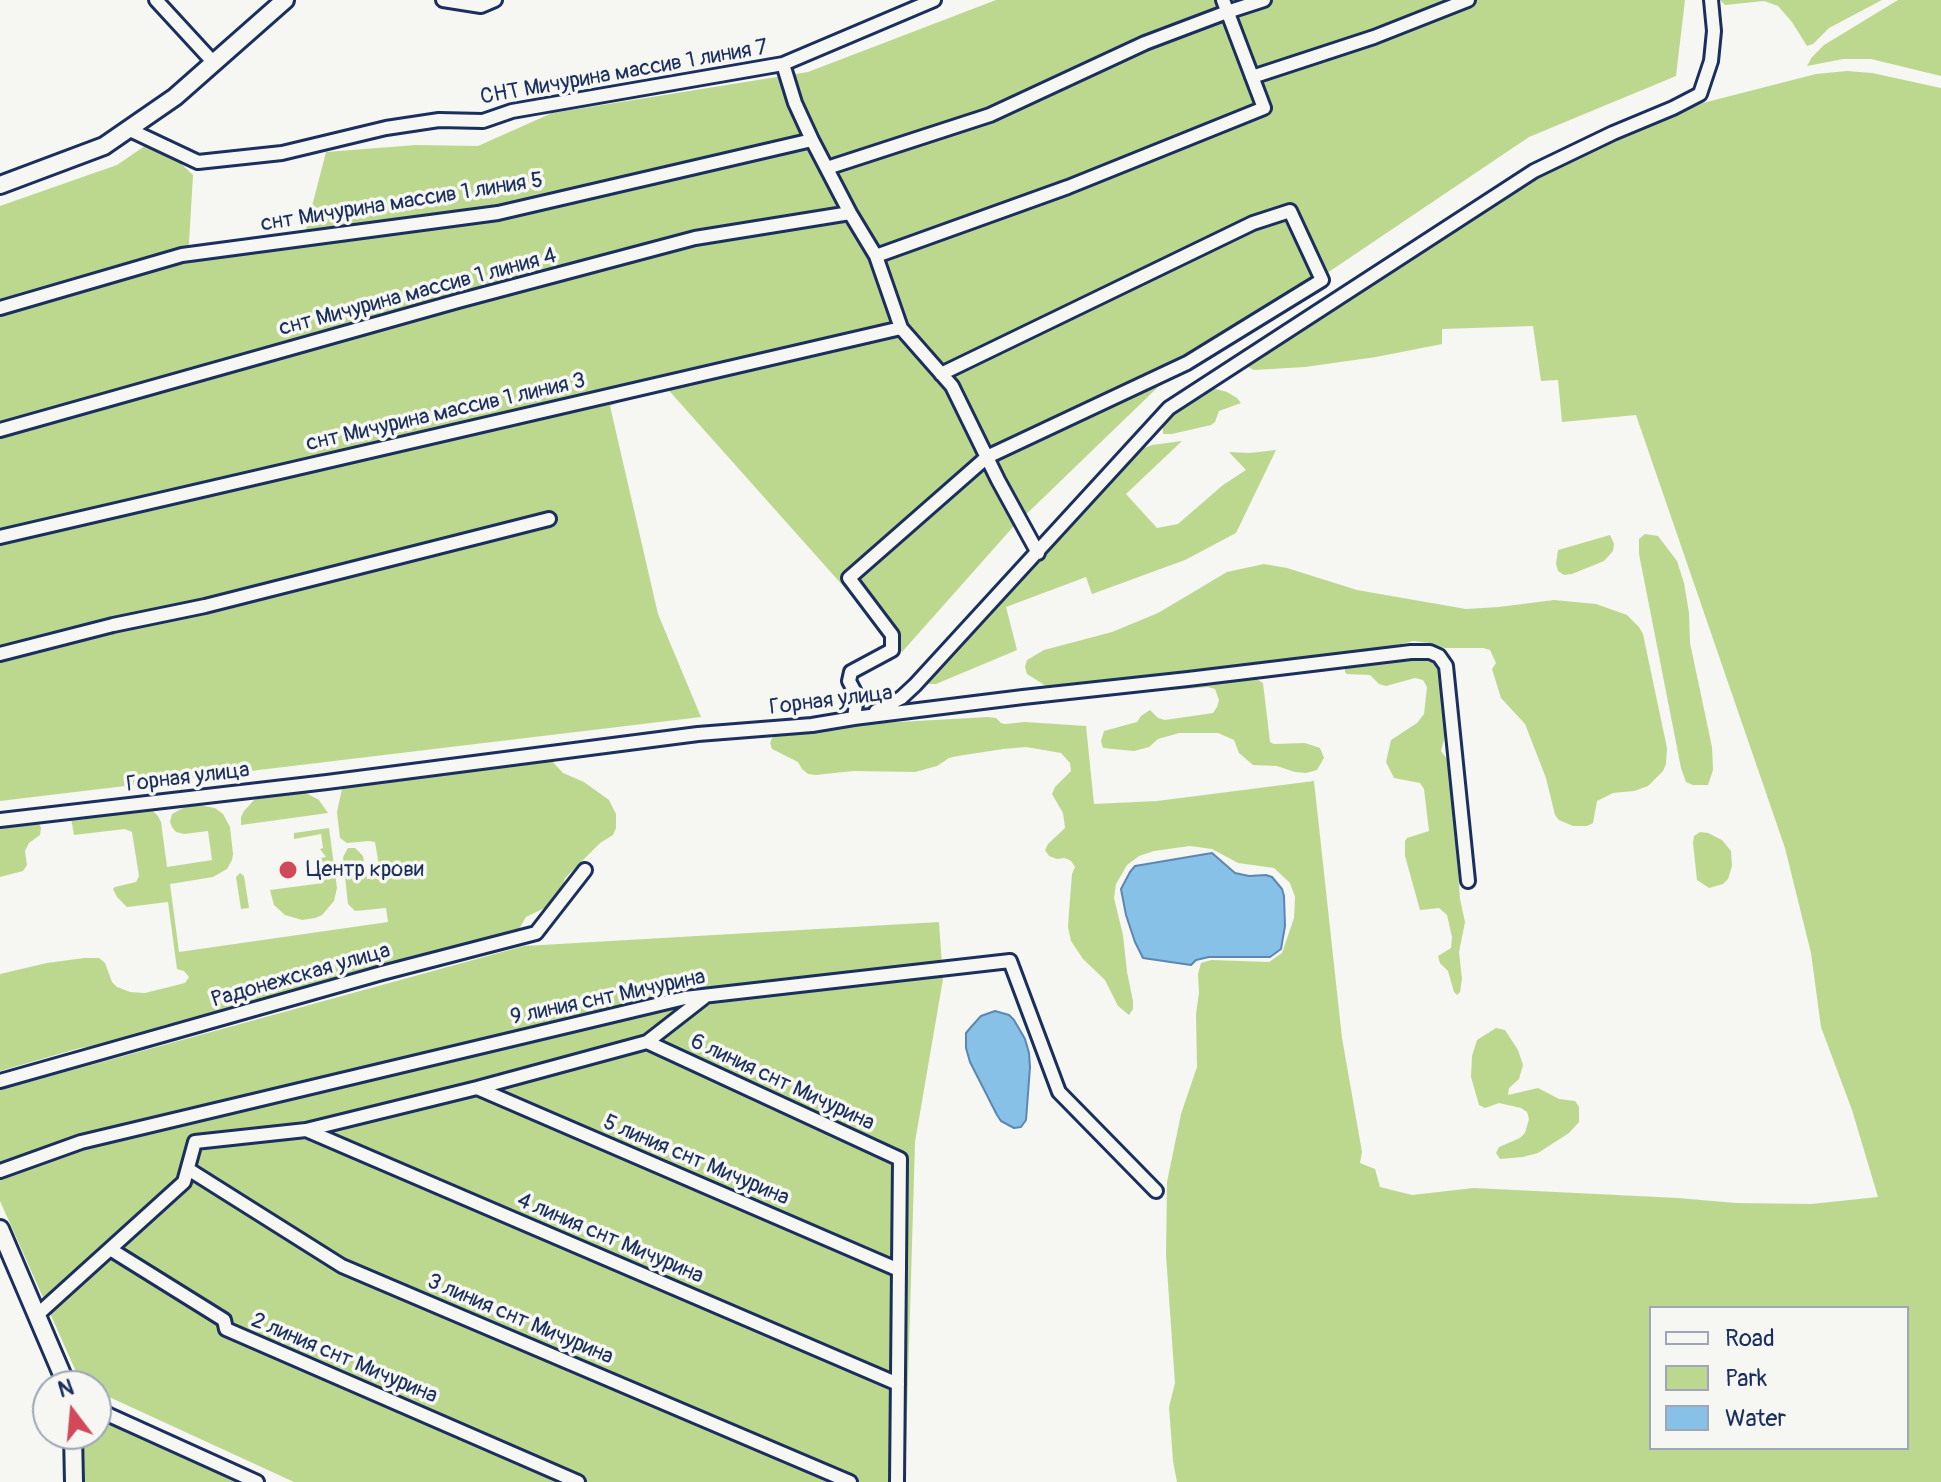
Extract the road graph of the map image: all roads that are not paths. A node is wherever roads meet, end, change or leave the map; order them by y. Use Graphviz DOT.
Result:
graph roads {
  1 [pos="156,0"];
  2 [pos="285,0"];
  3 [pos="443,0"];
  4 [pos="495,0"];
  5 [pos="934,0"];
  6 [pos="1264,0"];
  7 [pos="1468,0"];
  8 [pos="1711,0"];
  9 [pos="1225,6"];
  10 [pos="214,63"];
  11 [pos="783,64"];
  12 [pos="1252,77"];
  13 [pos="128,129"];
  14 [pos="812,140"];
  15 [pos="827,168"];
  16 [pos="0,185"];
  17 [pos="850,213"];
  18 [pos="876,256"];
  19 [pos="0,308"];
  20 [pos="901,328"];
  21 [pos="941,374"];
  22 [pos="0,430"];
  23 [pos="987,457"];
  24 [pos="549,519"];
  25 [pos="0,537"];
  26 [pos="1038,553"];
  27 [pos="0,654"];
  28 [pos="854,718"];
  29 [pos="0,820"];
  30 [pos="585,870"];
  31 [pos="1468,881"];
  32 [pos="706,996"];
  33 [pos="647,1042"];
  34 [pos="0,1081"];
  35 [pos="477,1088"];
  36 [pos="306,1130"];
  37 [pos="188,1169"];
  38 [pos="0,1171"];
  39 [pos="1156,1191"];
  40 [pos="0,1229"];
  41 [pos="110,1249"];
  42 [pos="899,1270"];
  43 [pos="37,1315"];
  44 [pos="61,1370"];
  45 [pos="898,1384"];
  46 [pos="112,1416"];
  47 [pos="73,1450"];
  48 [pos="74,1482"];
  49 [pos="257,1482"];
  50 [pos="578,1482"];
  51 [pos="850,1482"];
  52 [pos="897,1482"];
  1 -- 10 [label="street"];
  2 -- 10 [label="street"];
  3 -- 4 [label="street"];
  5 -- 11 [label="street, СНТ Мичурина массив 1 линия 7"];
  6 -- 9 [label="street"];
  7 -- 12 [label="street"];
  8 -- 26 [label="street"];
  9 -- 12 [label="street"];
  9 -- 15 [label="street"];
  10 -- 13 [label="street"];
  11 -- 13 [label="street, СНТ Мичурина массив 1 линия 7"];
  11 -- 14 [label="street"];
  12 -- 18 [label="street"];
  13 -- 16 [label="street"];
  14 -- 15 [label="street"];
  14 -- 19 [label="street, снт Мичурина массив 1 линия 5"];
  15 -- 17 [label="street"];
  17 -- 18 [label="street"];
  17 -- 22 [label="street, снт Мичурина массив 1 линия 4"];
  18 -- 20 [label="street"];
  20 -- 21 [label="street"];
  20 -- 25 [label="street, снт Мичурина массив 1 линия 3"];
  21 -- 23 [label="street"];
  21 -- 23 [label="street"];
  23 -- 26 [label="street"];
  23 -- 28 [label="street"];
  24 -- 27 [label="street"];
  26 -- 28 [label="street"];
  28 -- 29 [label="street, Горная улица"];
  28 -- 31 [label="street, Горная улица"];
  30 -- 34 [label="street, Радонежская улица"];
  32 -- 33 [label="street"];
  32 -- 38 [label="street, 9 линия снт Мичурина"];
  32 -- 39 [label="street, 9 линия снт Мичурина"];
  33 -- 35 [label="street"];
  33 -- 42 [label="street, 6 линия снт Мичурина"];
  35 -- 36 [label="street"];
  35 -- 42 [label="street, 5 линия снт Мичурина"];
  36 -- 37 [label="street"];
  36 -- 45 [label="street, 4 линия снт Мичурина"];
  37 -- 41 [label="street"];
  37 -- 51 [label="street, 3 линия снт Мичурина"];
  40 -- 43 [label="street"];
  41 -- 43 [label="street"];
  41 -- 50 [label="street, 2 линия снт Мичурина"];
  42 -- 45 [label="street"];
  43 -- 44 [label="street"];
  45 -- 52 [label="street"];
  46 -- 49 [label="street"];
  47 -- 48 [label="street"];
}
